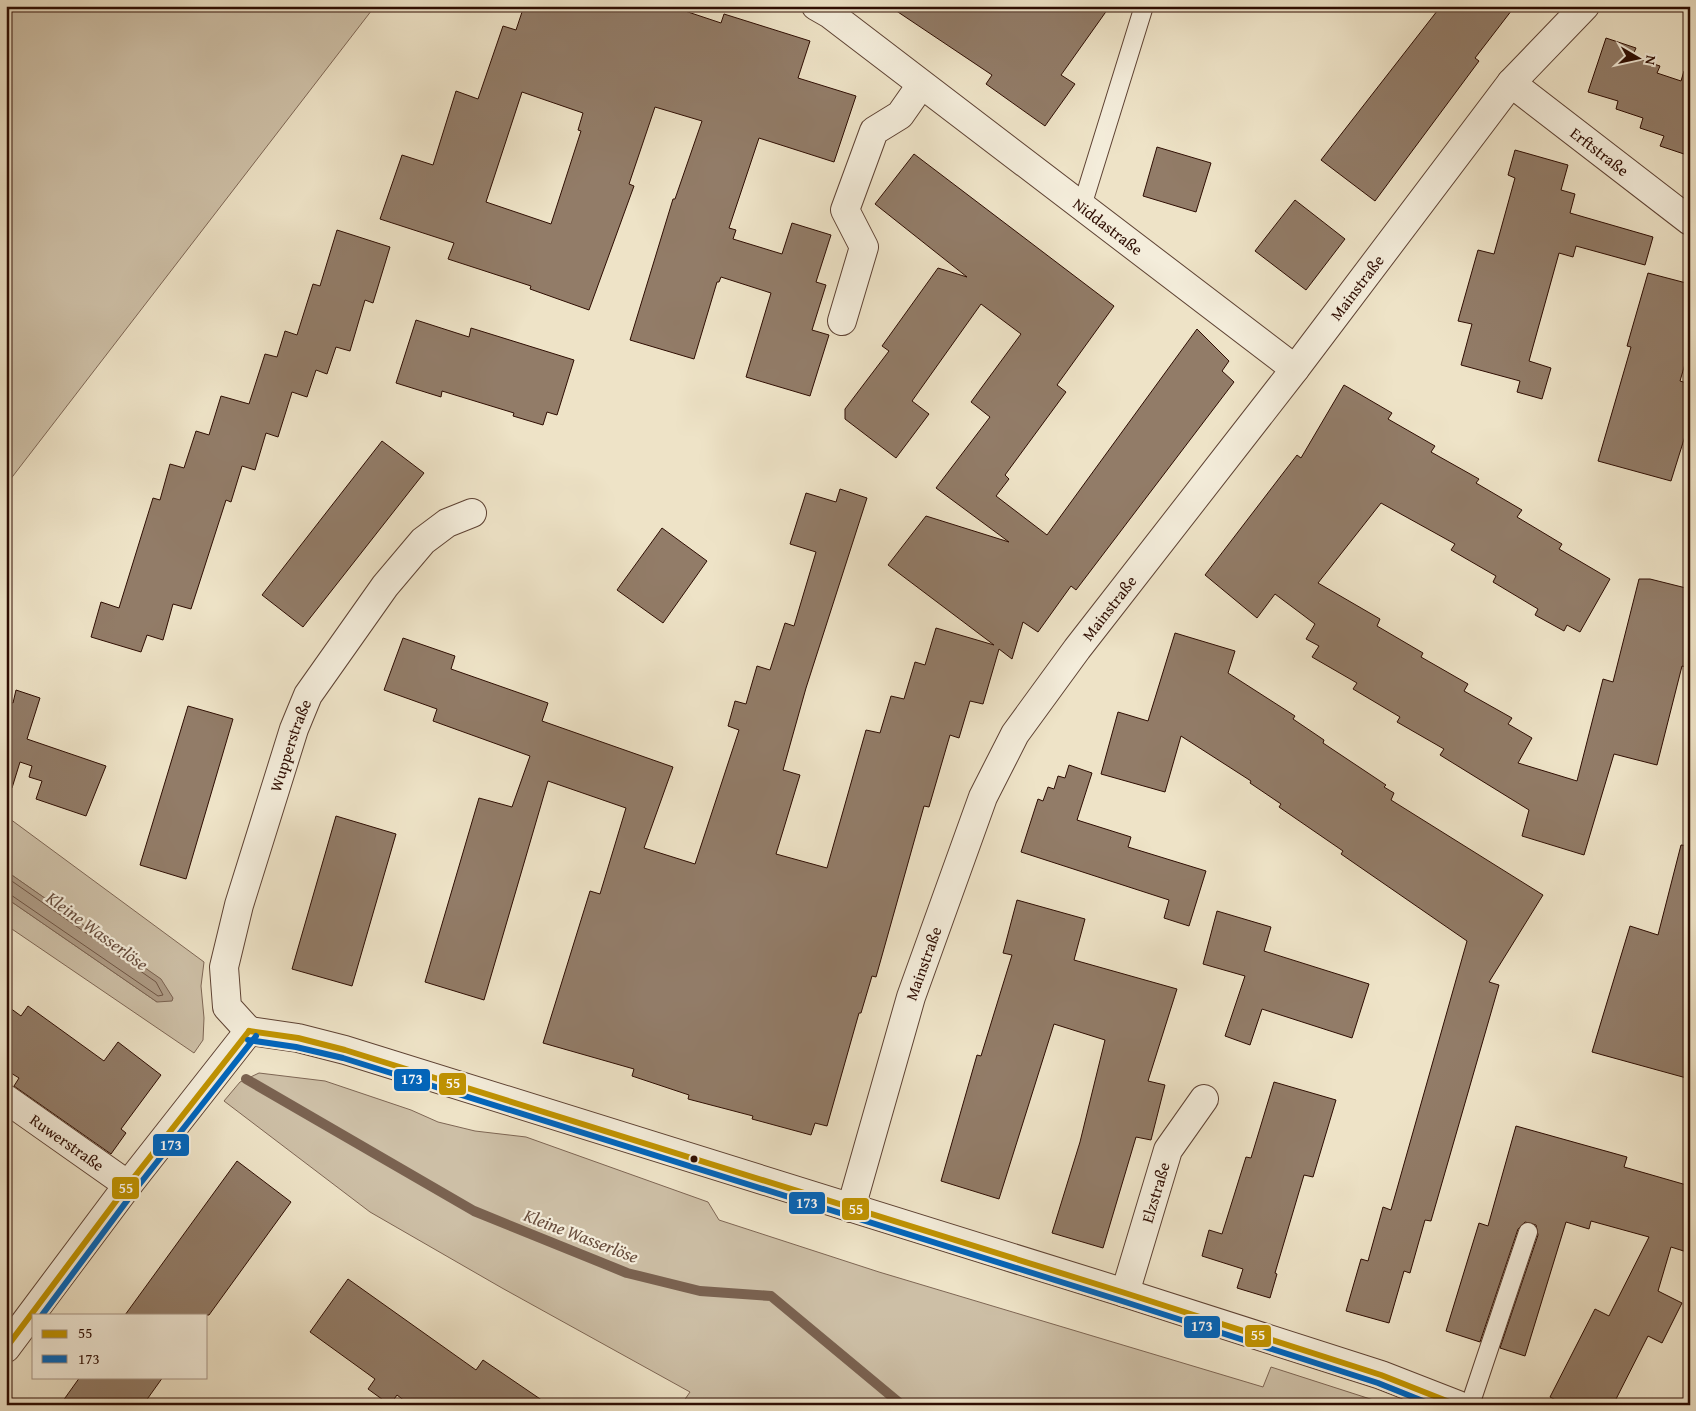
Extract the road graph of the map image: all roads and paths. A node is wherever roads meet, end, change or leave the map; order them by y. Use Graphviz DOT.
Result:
graph roads {
  1 [pos="1144,6"];
  2 [pos="1585,6"];
  3 [pos="827,9"];
  4 [pos="1511,83"];
  5 [pos="921,85"];
  6 [pos="1082,206"];
  7 [pos="1690,222"];
  8 [pos="842,321"];
  9 [pos="1295,369"];
  10 [pos="472,512"];
  11 [pos="249,1031"];
  12 [pos="6,1098"];
  13 [pos="1204,1099"];
  14 [pos="128,1185"];
  15 [pos="851,1208"];
  16 [pos="1528,1232"];
  17 [pos="1125,1293"];
  18 [pos="6,1348"];
  19 [pos="1458,1405"];
  20 [pos="1470,1405"];
  1 -- 6 [label="lane"];
  2 -- 4 [label="street, Mainstraße"];
  3 -- 5 [label="street, Niddastraße"];
  4 -- 7 [label="street, Erftstraße"];
  4 -- 9 [label="street, Mainstraße"];
  5 -- 6 [label="street, Niddastraße"];
  5 -- 8 [label="street"];
  6 -- 9 [label="street, Niddastraße"];
  9 -- 15 [label="street, Mainstraße"];
  10 -- 11 [label="street, Wupperstraße"];
  11 -- 14 [label="street"];
  11 -- 15 [label="street"];
  12 -- 14 [label="street, Ruwerstraße"];
  13 -- 17 [label="street, Elzstraße"];
  14 -- 18 [label="street"];
  15 -- 17 [label="street"];
  16 -- 20 [label="lane"];
  17 -- 19 [label="street"];
}
